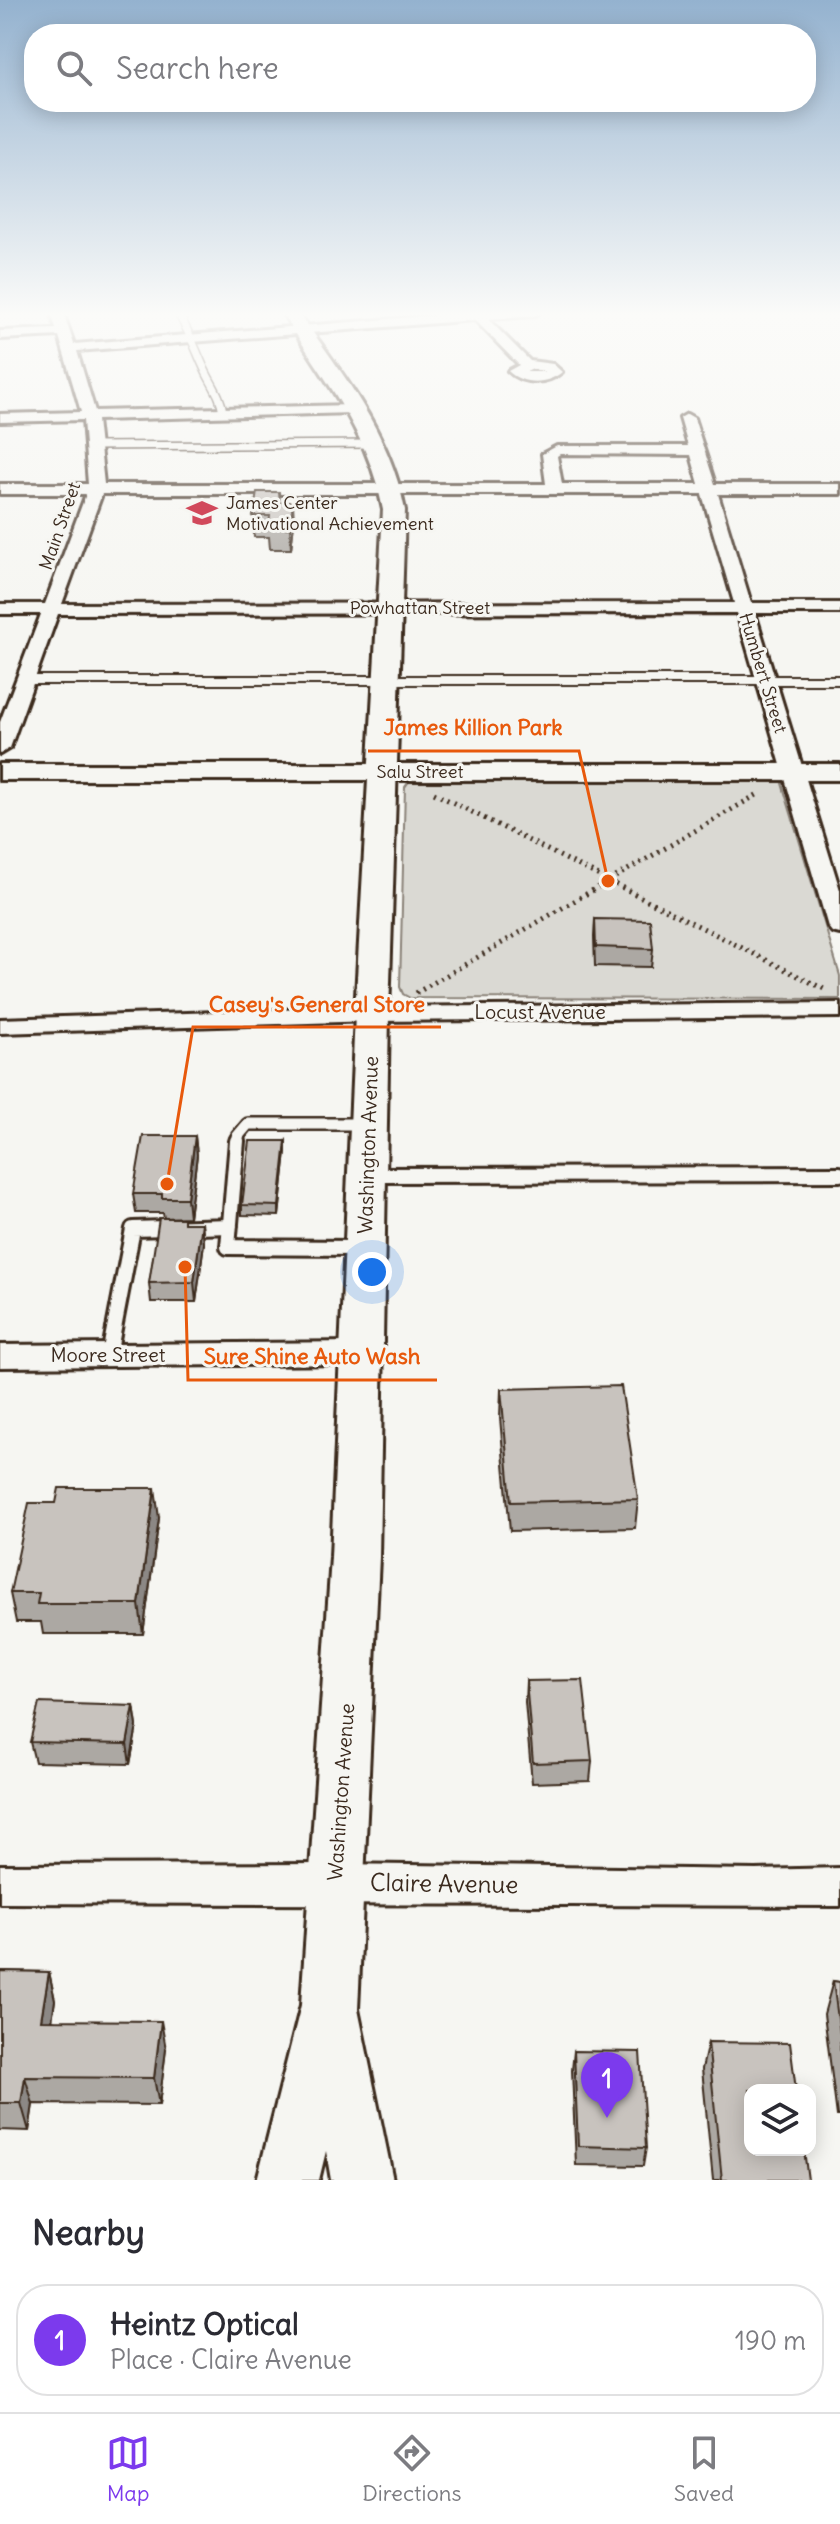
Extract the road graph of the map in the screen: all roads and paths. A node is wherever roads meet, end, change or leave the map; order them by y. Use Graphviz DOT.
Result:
graph roads {
  1 [pos="87,414"];
  2 [pos="176,414"];
  3 [pos="356,414"];
  4 [pos="88,417"];
  5 [pos="0,418"];
  6 [pos="687,418"];
  7 [pos="373,444"];
  8 [pos="94,446"];
  9 [pos="697,451"];
  10 [pos="0,489"];
  11 [pos="96,489"];
  12 [pos="391,489"];
  13 [pos="555,489"];
  14 [pos="709,489"];
  15 [pos="840,489"];
  16 [pos="390,608"];
  17 [pos="743,608"];
  18 [pos="840,608"];
  19 [pos="0,609"];
  20 [pos="53,609"];
  21 [pos="26,680"];
  22 [pos="386,680"];
  23 [pos="765,680"];
  24 [pos="840,680"];
  25 [pos="0,748"];
  26 [pos="0,772"];
  27 [pos="382,772"];
  28 [pos="793,772"];
  29 [pos="840,772"];
  30 [pos="422,787"];
  31 [pos="762,791"];
  32 [pos="608,880"];
  33 [pos="840,927"];
  34 [pos="416,993"];
  35 [pos="837,1002"];
  36 [pos="372,1014"];
  37 [pos="0,1026"];
  38 [pos="368,1124"];
  39 [pos="840,1174"];
  40 [pos="366,1175"];
  41 [pos="230,1226"];
  42 [pos="364,1248"];
  43 [pos="360,1353"];
  44 [pos="109,1355"];
  45 [pos="0,1356"];
  46 [pos="335,1883"];
  47 [pos="0,1884"];
  48 [pos="840,1887"];
  49 [pos="330,2005"];
  50 [pos="288,2180"];
  51 [pos="362,2180"];
  1 -- 4 [label="street, Main Street"];
  2 -- 4 [label="street"];
  3 -- 7 [label="main road, Washington Avenue"];
  4 -- 5 [label="street"];
  4 -- 8 [label="street, Main Street"];
  6 -- 9 [label="street, Humbert Street"];
  7 -- 8 [label="lane"];
  7 -- 12 [label="main road, Washington Avenue"];
  8 -- 11 [label="street, Main Street"];
  9 -- 13 [label="street"];
  9 -- 14 [label="street, Humbert Street"];
  10 -- 11 [label="street"];
  11 -- 12 [label="street"];
  11 -- 20 [label="street, Main Street"];
  12 -- 13 [label="street"];
  12 -- 16 [label="main road, Washington Avenue"];
  13 -- 14 [label="street"];
  14 -- 15 [label="street"];
  14 -- 17 [label="street, Humbert Street"];
  16 -- 17 [label="street, Powhattan Street"];
  16 -- 20 [label="street, Powhattan Street"];
  16 -- 22 [label="main road, Washington Avenue"];
  17 -- 18 [label="street, Powhattan Street"];
  17 -- 23 [label="street, Humbert Street"];
  19 -- 20 [label="street, Powhattan Street"];
  20 -- 21 [label="street, Main Street"];
  21 -- 22 [label="lane"];
  21 -- 25 [label="street, Main Street"];
  22 -- 23 [label="lane"];
  22 -- 27 [label="main road, Washington Avenue"];
  23 -- 24 [label="lane"];
  23 -- 28 [label="street, Humbert Street"];
  26 -- 27 [label="street, Salu Street"];
  27 -- 28 [label="street, Salu Street"];
  27 -- 36 [label="main road, Washington Avenue"];
  28 -- 29 [label="street, Salu Street"];
  28 -- 33 [label="street, Humbert Street"];
  30 -- 32 [label="path"];
  31 -- 32 [label="path"];
  32 -- 34 [label="path"];
  32 -- 35 [label="path"];
  35 -- 36 [label="street, Locust Avenue"];
  36 -- 37 [label="street, Locust Avenue"];
  36 -- 38 [label="main road, Washington Avenue"];
  38 -- 40 [label="main road, Washington Avenue"];
  38 -- 41 [label="lane"];
  39 -- 40 [label="lane"];
  40 -- 42 [label="main road, Washington Avenue"];
  41 -- 42 [label="lane"];
  41 -- 44 [label="lane"];
  42 -- 43 [label="main road, Washington Avenue"];
  43 -- 44 [label="street, Moore Street"];
  43 -- 46 [label="main road, Washington Avenue"];
  44 -- 45 [label="street, Moore Street"];
  46 -- 47 [label="street, Claire Avenue"];
  46 -- 48 [label="street, Claire Avenue"];
  46 -- 49 [label="main road, Washington Avenue"];
  49 -- 50 [label="main road, Washington Avenue"];
  49 -- 51 [label="main road, Washington Avenue"];
}
